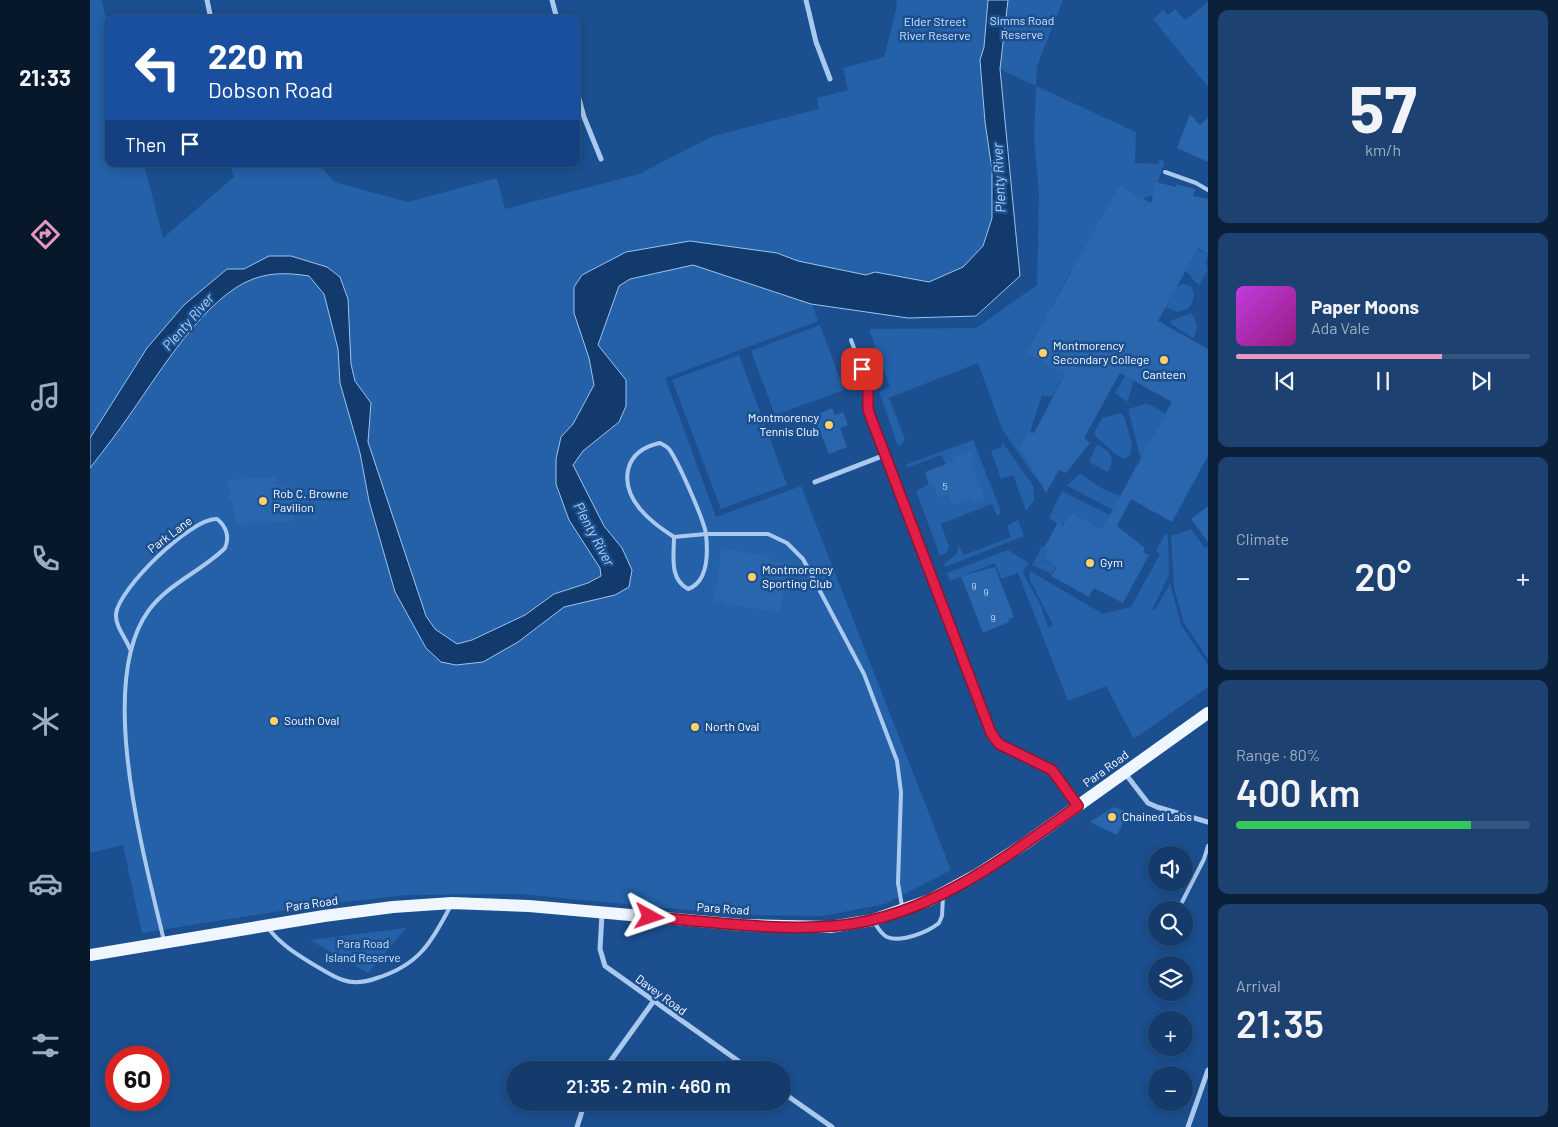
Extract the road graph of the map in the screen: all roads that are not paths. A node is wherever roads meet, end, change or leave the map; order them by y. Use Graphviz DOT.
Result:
graph roads {
  1 [pos="207,0"];
  2 [pos="552,0"];
  3 [pos="806,0"];
  4 [pos="211,15"];
  5 [pos="556,15"];
  6 [pos="830,79"];
  7 [pos="580,102"];
  8 [pos="601,160"];
  9 [pos="1165,172"];
  10 [pos="1208,190"];
  11 [pos="851,340"];
  12 [pos="867,396"];
  13 [pos="885,455"];
  14 [pos="815,482"];
  15 [pos="706,534"];
  16 [pos="674,537"];
  17 [pos="130,649"];
  18 [pos="1208,714"];
  19 [pos="1124,772"];
  20 [pos="1078,806"];
  21 [pos="1208,822"];
  22 [pos="1208,846"];
  23 [pos="943,894"];
  24 [pos="1183,901"];
  25 [pos="452,903"];
  26 [pos="904,911"];
  27 [pos="602,912"];
  28 [pos="873,920"];
  29 [pos="265,924"];
  30 [pos="164,942"];
  31 [pos="90,956"];
  32 [pos="653,1002"];
  33 [pos="610,1061"];
  34 [pos="738,1061"];
  35 [pos="1208,1070"];
  36 [pos="791,1098"];
  37 [pos="582,1111"];
  38 [pos="577,1127"];
  39 [pos="832,1127"];
  40 [pos="1188,1127"];
  1 -- 4 [label="street"];
  2 -- 5 [label="street"];
  3 -- 6 [label="street"];
  7 -- 8 [label="street"];
  9 -- 10 [label="lane"];
  11 -- 12 [label="lane"];
  12 -- 13 [label="street"];
  13 -- 14 [label="street"];
  13 -- 20 [label="street"];
  15 -- 16 [label="lane"];
  15 -- 16 [label="lane"];
  15 -- 16 [label="lane"];
  15 -- 26 [label="lane"];
  17 -- 17 [label="lane, Park Lane"];
  17 -- 30 [label="lane, Park Lane"];
  18 -- 19 [label="main road, Para Road"];
  19 -- 20 [label="main road, Para Road"];
  19 -- 21 [label="street"];
  20 -- 23 [label="main road, Para Road"];
  22 -- 24 [label="lane"];
  23 -- 26 [label="main road, Para Road"];
  23 -- 28 [label="lane"];
  25 -- 27 [label="main road, Para Road"];
  25 -- 29 [label="main road, Para Road"];
  25 -- 29 [label="lane"];
  26 -- 28 [label="main road, Para Road"];
  27 -- 28 [label="main road, Para Road"];
  27 -- 32 [label="street, Davey Road"];
  29 -- 30 [label="main road, Para Road"];
  30 -- 31 [label="main road, Para Road"];
  32 -- 33 [label="street"];
  32 -- 34 [label="street, Davey Road"];
  35 -- 40 [label="street"];
  36 -- 39 [label="street"];
  37 -- 38 [label="street"];
}
